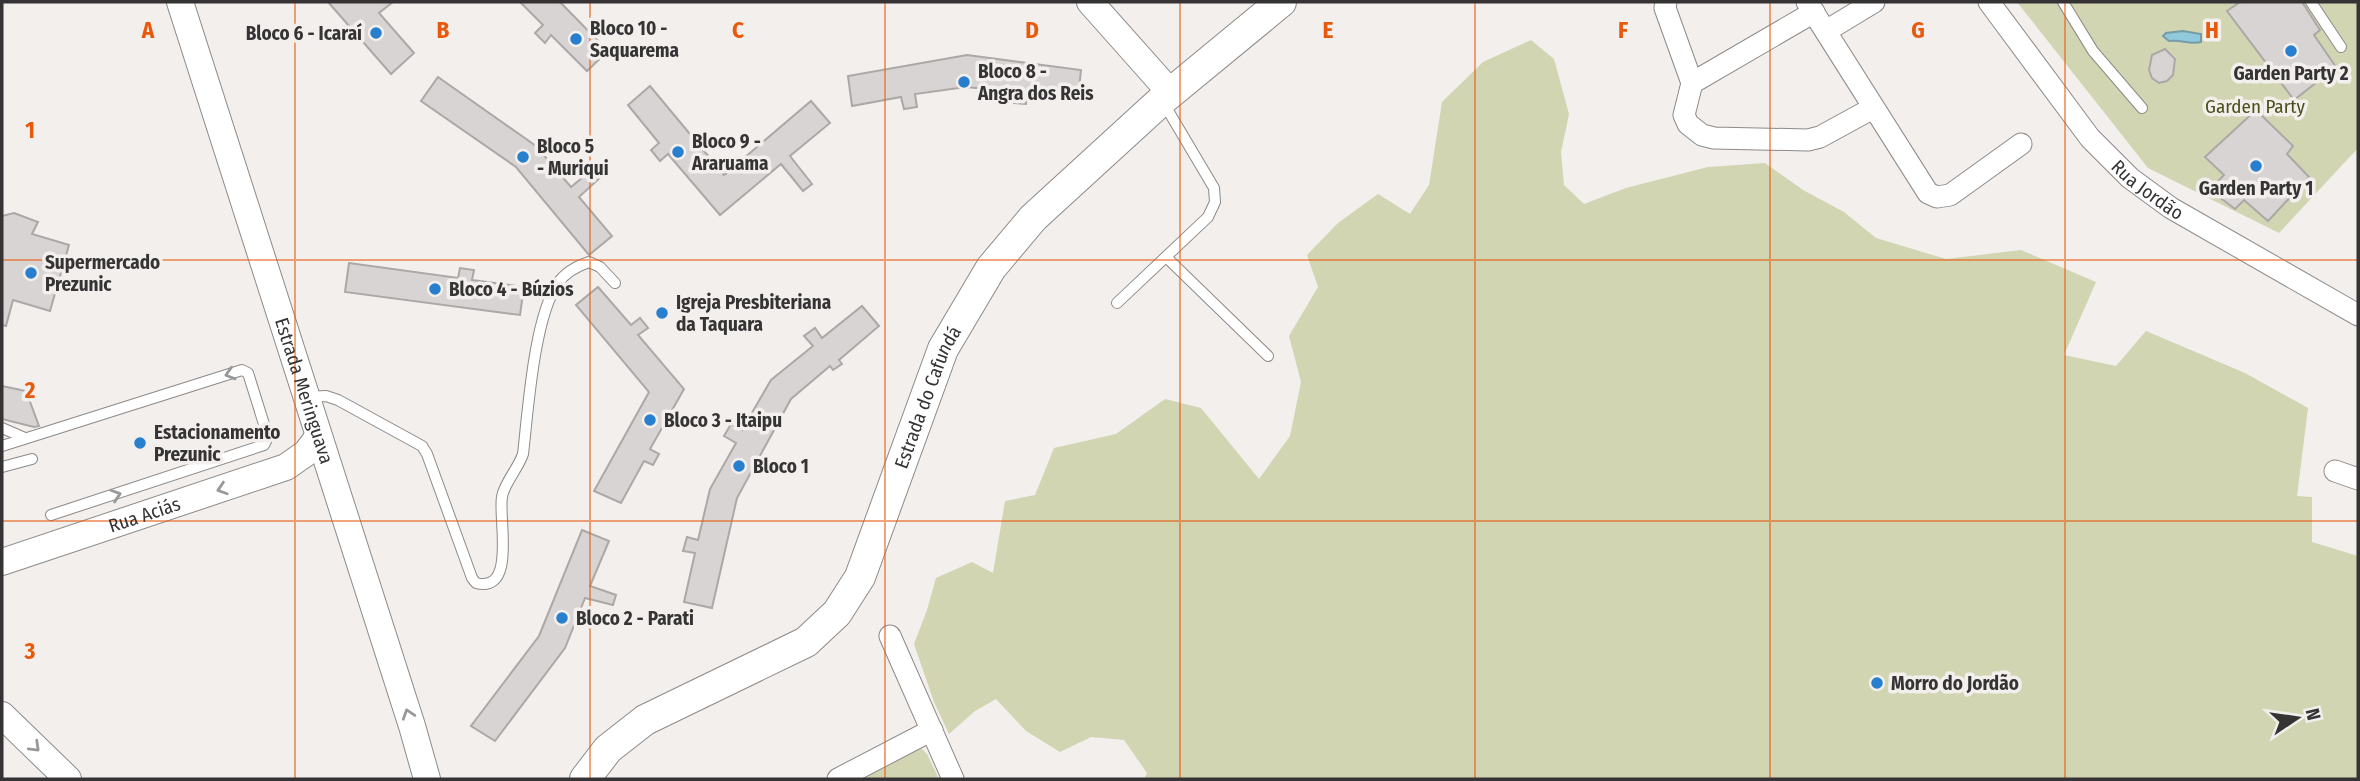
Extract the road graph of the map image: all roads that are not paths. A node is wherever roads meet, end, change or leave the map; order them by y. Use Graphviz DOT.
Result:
graph roads {
  1 [pos="180,2"];
  2 [pos="1090,2"];
  3 [pos="1281,2"];
  4 [pos="1666,2"];
  5 [pos="1874,2"];
  6 [pos="1989,2"];
  7 [pos="2063,2"];
  8 [pos="2311,2"];
  9 [pos="1810,7"];
  10 [pos="1826,31"];
  11 [pos="2341,47"];
  12 [pos="1692,83"];
  13 [pos="1166,96"];
  14 [pos="1872,108"];
  15 [pos="2142,108"];
  16 [pos="2021,144"];
  17 [pos="1166,257"];
  18 [pos="615,283"];
  19 [pos="1117,303"];
  20 [pos="2358,315"];
  21 [pos="1268,356"];
  22 [pos="304,397"];
  23 [pos="2,428"];
  24 [pos="318,437"];
  25 [pos="25,438"];
  26 [pos="2,446"];
  27 [pos="32,459"];
  28 [pos="2,467"];
  29 [pos="286,467"];
  30 [pos="2335,471"];
  31 [pos="331,479"];
  32 [pos="2358,479"];
  33 [pos="51,515"];
  34 [pos="2,562"];
  35 [pos="890,636"];
  36 [pos="2,715"];
  37 [pos="932,730"];
  38 [pos="68,779"];
  39 [pos="427,779"];
  40 [pos="585,779"];
  41 [pos="838,779"];
  42 [pos="953,779"];
  1 -- 22 [label="street, Estrada Meringuava"];
  2 -- 13 [label="street"];
  3 -- 13 [label="main road, Estrada do Cafundá"];
  4 -- 12 [label="street"];
  5 -- 10 [label="street"];
  6 -- 20 [label="street, Rua Jordão"];
  7 -- 15 [label="lane"];
  8 -- 11 [label="lane"];
  9 -- 10 [label="street"];
  9 -- 12 [label="street"];
  10 -- 14 [label="street"];
  12 -- 14 [label="street"];
  13 -- 17 [label="lane"];
  13 -- 40 [label="main road, Estrada do Cafundá"];
  14 -- 16 [label="street"];
  17 -- 19 [label="lane"];
  17 -- 21 [label="lane"];
  18 -- 22 [label="lane"];
  22 -- 24 [label="street, Estrada Meringuava"];
  23 -- 25 [label="lane"];
  24 -- 29 [label="street, Rua Aciás"];
  24 -- 31 [label="street, Estrada Meringuava"];
  25 -- 26 [label="lane"];
  33 -- 25 [label="lane, one-way"];
  27 -- 28 [label="lane"];
  29 -- 31 [label="street"];
  29 -- 34 [label="street, Rua Aciás, one-way"];
  30 -- 32 [label="street"];
  39 -- 31 [label="street, Estrada Meringuava, one-way"];
  35 -- 37 [label="street"];
  36 -- 38 [label="street, one-way"];
  37 -- 41 [label="street"];
  37 -- 42 [label="street"];
}
